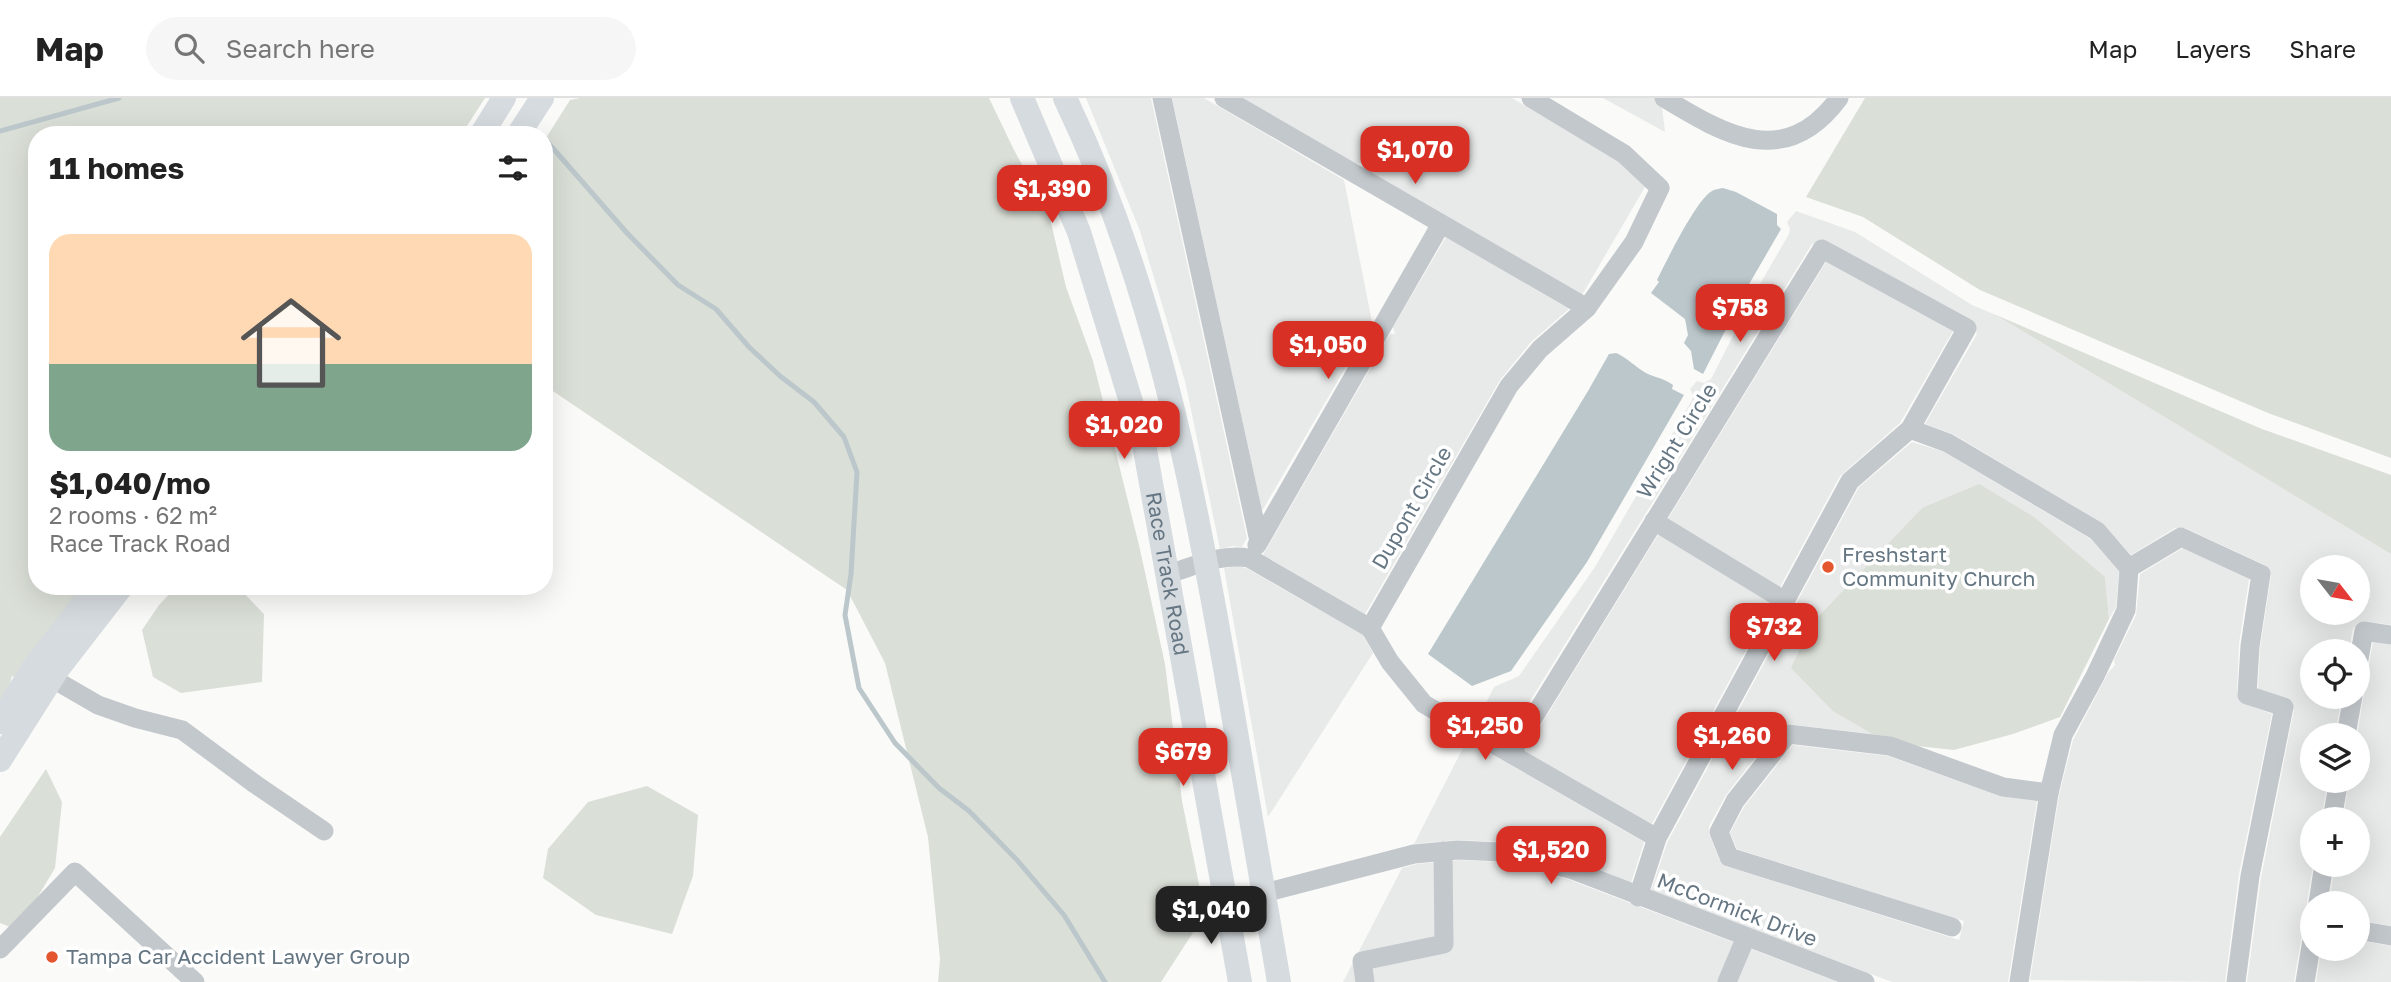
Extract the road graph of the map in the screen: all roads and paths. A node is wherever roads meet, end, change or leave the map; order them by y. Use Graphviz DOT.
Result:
graph roads {
  1 [pos="504,98"];
  2 [pos="522,98"];
  3 [pos="542,98"];
  4 [pos="1022,98"];
  5 [pos="1065,98"];
  6 [pos="1162,98"];
  7 [pos="1224,98"];
  8 [pos="1531,98"];
  9 [pos="1664,98"];
  10 [pos="1839,98"];
  11 [pos="487,126"];
  12 [pos="508,126"];
  13 [pos="524,126"];
  14 [pos="1441,224"];
  15 [pos="1587,308"];
  16 [pos="1909,429"];
  17 [pos="1654,521"];
  18 [pos="1259,541"];
  19 [pos="1249,558"];
  20 [pos="1206,562"];
  21 [pos="2129,568"];
  22 [pos="1169,574"];
  23 [pos="91,595"];
  24 [pos="114,595"];
  25 [pos="1785,601"];
  26 [pos="1370,628"];
  27 [pos="2391,635"];
  28 [pos="2363,639"];
  29 [pos="43,673"];
  30 [pos="20,688"];
  31 [pos="0,722"];
  32 [pos="0,741"];
  33 [pos="1511,754"];
  34 [pos="0,761"];
  35 [pos="2049,793"];
  36 [pos="324,831"];
  37 [pos="1657,838"];
  38 [pos="1443,851"];
  39 [pos="1264,892"];
  40 [pos="1638,897"];
  41 [pos="1226,903"];
  42 [pos="1952,927"];
  43 [pos="2370,932"];
  44 [pos="2391,936"];
  45 [pos="1746,937"];
  46 [pos="0,949"];
  47 [pos="2308,961"];
  48 [pos="195,982"];
  49 [pos="1240,982"];
  50 [pos="1279,982"];
  51 [pos="1365,982"];
  52 [pos="1727,982"];
  53 [pos="1865,982"];
  54 [pos="2019,982"];
  55 [pos="2236,982"];
  56 [pos="2305,982"];
  1 -- 11 [label="main road"];
  2 -- 12 [label="main road"];
  3 -- 13 [label="main road"];
  4 -- 22 [label="main road, Race Track Road"];
  5 -- 20 [label="main road, Race Track Road"];
  6 -- 18 [label="street"];
  7 -- 14 [label="street"];
  8 -- 15 [label="street, Dupont Circle"];
  9 -- 10 [label="street"];
  14 -- 15 [label="street"];
  14 -- 18 [label="street"];
  15 -- 26 [label="street, Dupont Circle"];
  16 -- 17 [label="street, Wright Circle"];
  16 -- 21 [label="street"];
  16 -- 25 [label="street, Wright Circle"];
  17 -- 25 [label="street"];
  17 -- 33 [label="street, Wright Circle"];
  18 -- 19 [label="street"];
  19 -- 20 [label="street"];
  19 -- 26 [label="street"];
  20 -- 22 [label="street"];
  20 -- 39 [label="main road, Race Track Road"];
  21 -- 35 [label="street"];
  21 -- 55 [label="street"];
  22 -- 41 [label="main road, Race Track Road"];
  23 -- 29 [label="main road"];
  24 -- 29 [label="main road"];
  25 -- 37 [label="street, Wright Circle"];
  26 -- 33 [label="street"];
  27 -- 28 [label="street"];
  29 -- 30 [label="main road"];
  29 -- 34 [label="main road"];
  29 -- 36 [label="street"];
  30 -- 31 [label="main road"];
  30 -- 32 [label="main road"];
  33 -- 37 [label="street"];
  35 -- 42 [label="street"];
  35 -- 54 [label="street"];
  37 -- 40 [label="street, Wright Circle"];
  38 -- 39 [label="street, McCormick Drive"];
  38 -- 40 [label="street, McCormick Drive"];
  38 -- 51 [label="street"];
  39 -- 41 [label="street, McCormick Drive"];
  39 -- 50 [label="main road, Race Track Road"];
  40 -- 45 [label="street, McCormick Drive"];
  41 -- 49 [label="main road, Race Track Road"];
  43 -- 44 [label="street"];
  45 -- 52 [label="street"];
  45 -- 53 [label="street, McCormick Drive"];
  46 -- 48 [label="street"];
  47 -- 56 [label="street"];
}
